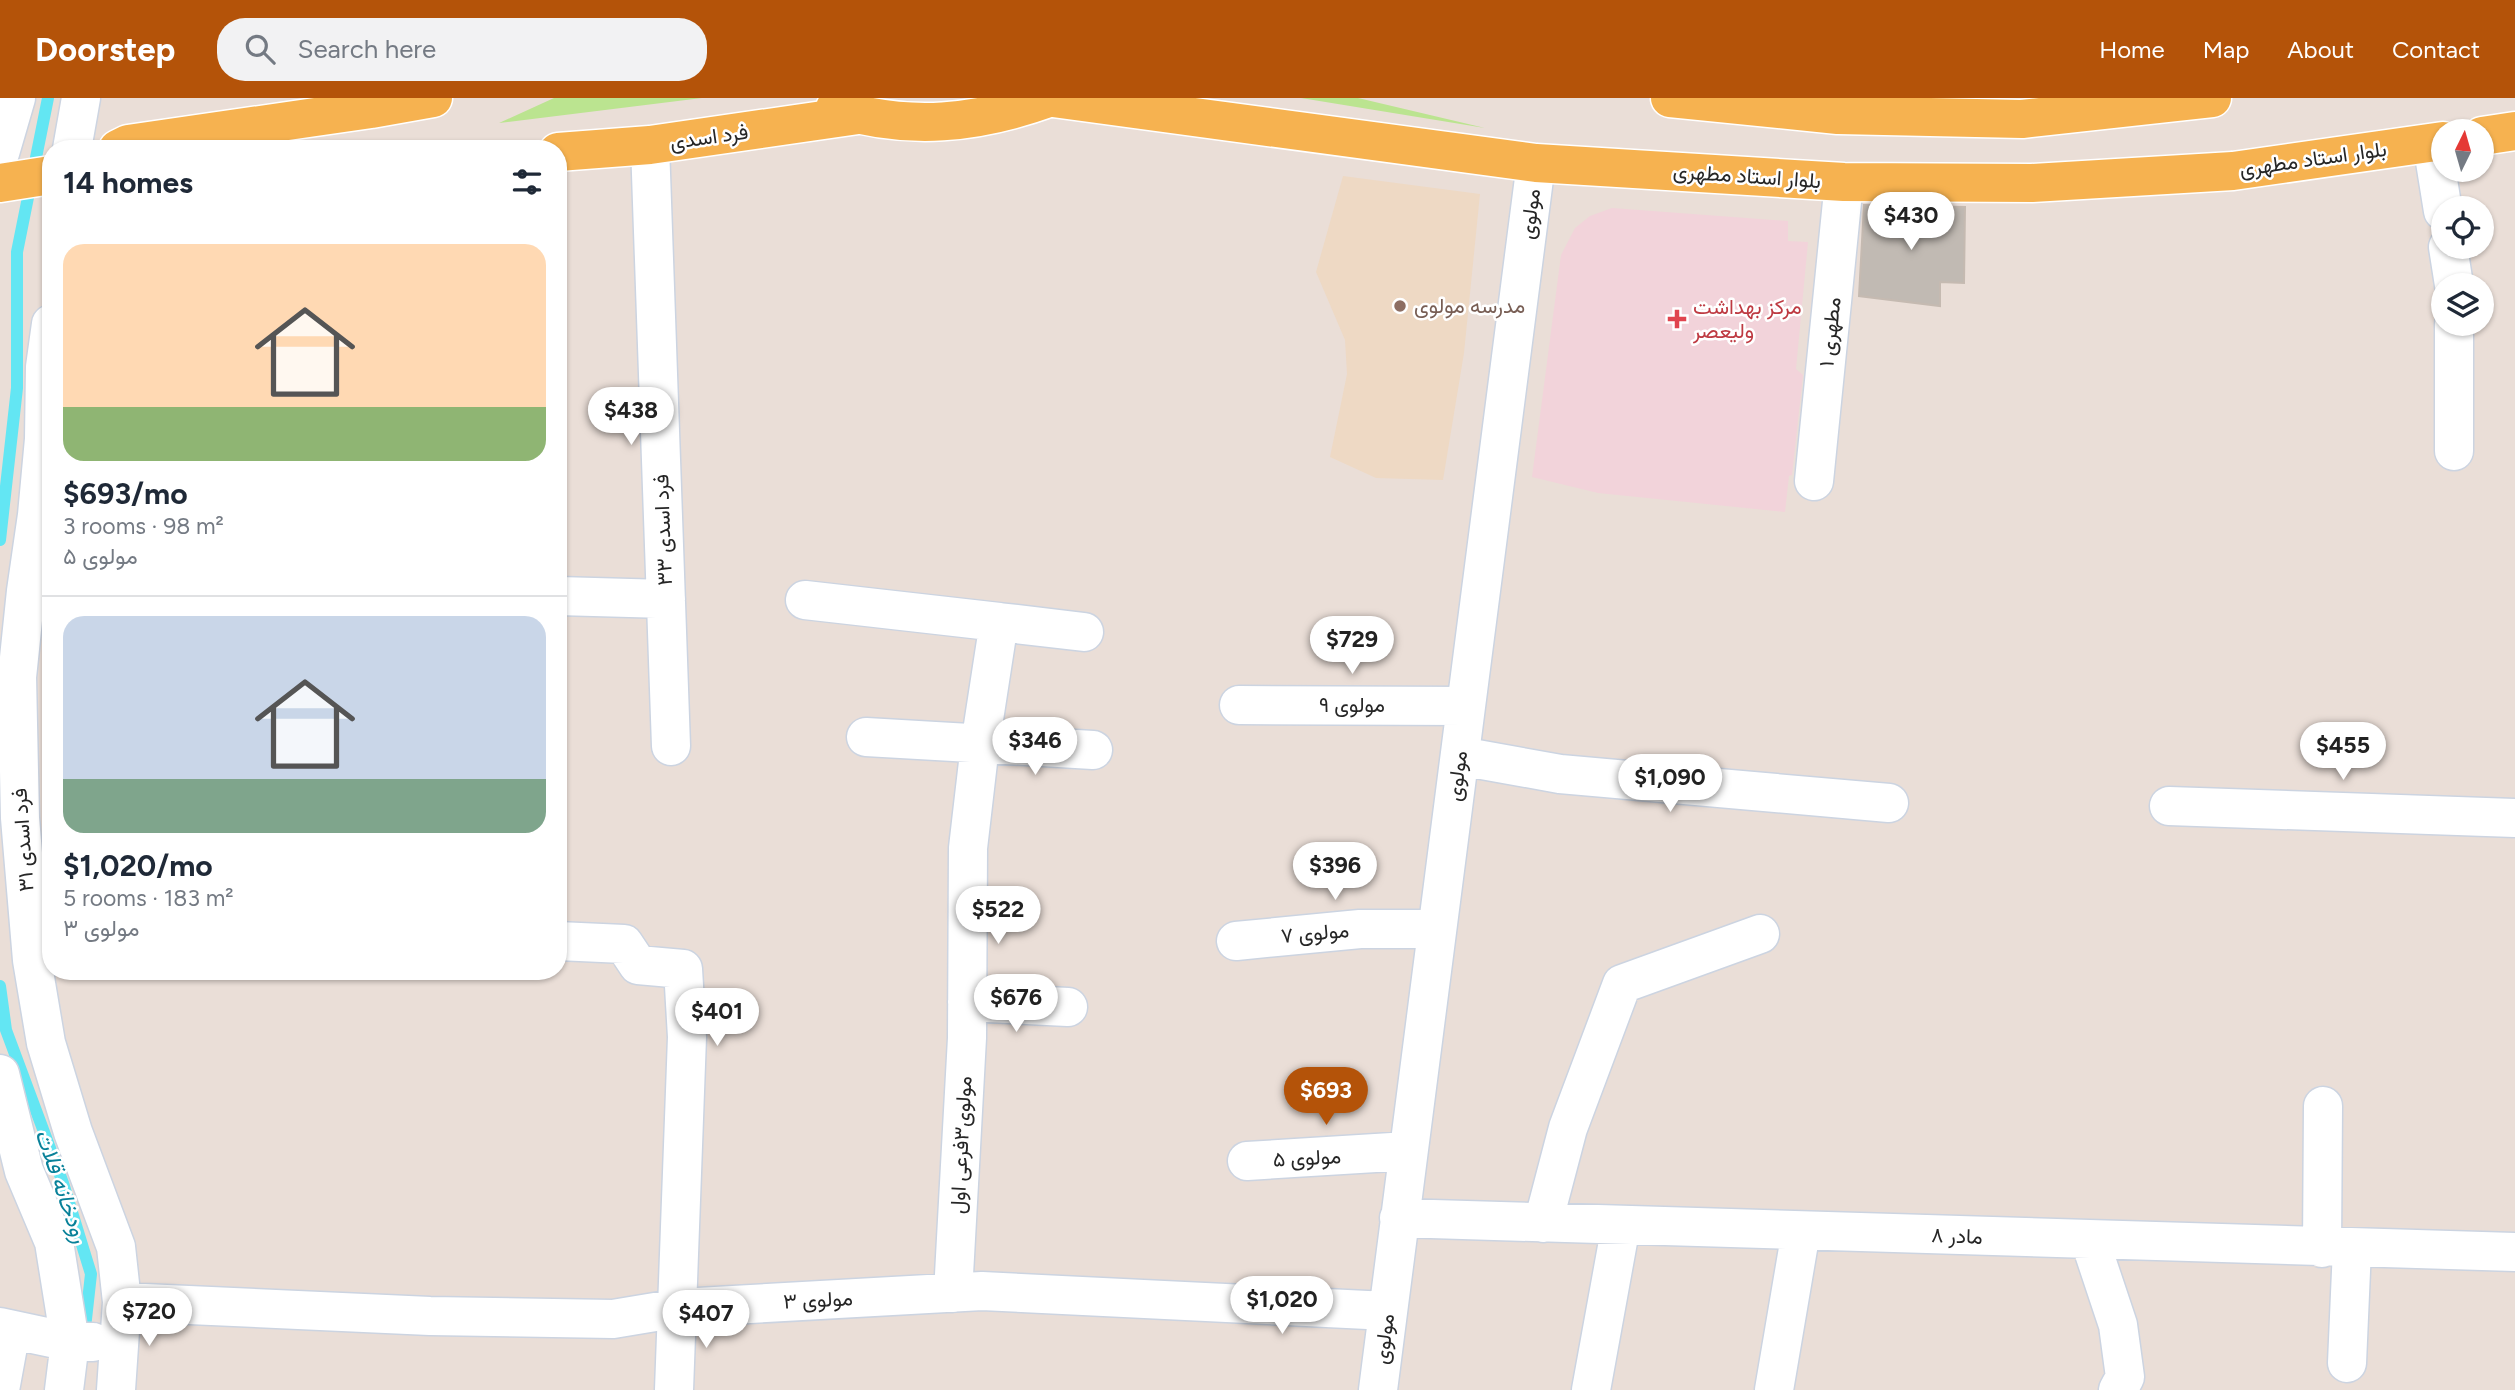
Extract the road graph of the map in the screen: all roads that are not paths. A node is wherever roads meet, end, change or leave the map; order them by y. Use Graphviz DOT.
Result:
graph roads {
  1 [pos="16,98"];
  2 [pos="81,98"];
  3 [pos="433,98"];
  4 [pos="814,98"];
  5 [pos="1051,98"];
  6 [pos="1670,98"];
  7 [pos="2212,98"];
  8 [pos="2162,101"];
  9 [pos="1971,108"];
  10 [pos="858,115"];
  11 [pos="2515,131"];
  12 [pos="2494,134"];
  13 [pos="74,140"];
  14 [pos="156,140"];
  15 [pos="2431,143"];
  16 [pos="650,145"];
  17 [pos="567,151"];
  18 [pos="0,153"];
  19 [pos="1536,163"];
  20 [pos="42,176"];
  21 [pos="1844,182"];
  22 [pos="0,183"];
  23 [pos="2454,336"];
  24 [pos="2454,452"];
  25 [pos="42,461"];
  26 [pos="1814,481"];
  27 [pos="567,596"];
  28 [pos="666,599"];
  29 [pos="805,600"];
  30 [pos="999,622"];
  31 [pos="1084,632"];
  32 [pos="1239,705"];
  33 [pos="1466,706"];
  34 [pos="866,737"];
  35 [pos="980,745"];
  36 [pos="671,746"];
  37 [pos="1093,750"];
  38 [pos="1460,756"];
  39 [pos="1889,803"];
  40 [pos="2169,806"];
  41 [pos="2515,818"];
  42 [pos="41,926"];
  43 [pos="1437,929"];
  44 [pos="1760,934"];
  45 [pos="567,941"];
  46 [pos="1236,941"];
  47 [pos="967,1002"];
  48 [pos="1068,1007"];
  49 [pos="0,1074"];
  50 [pos="2323,1106"];
  51 [pos="1408,1152"];
  52 [pos="1247,1161"];
  53 [pos="1399,1218"];
  54 [pos="1544,1223"];
  55 [pos="1622,1225"];
  56 [pos="1801,1231"];
  57 [pos="2090,1241"];
  58 [pos="2337,1248"];
  59 [pos="2515,1252"];
  60 [pos="953,1293"];
  61 [pos="122,1302"];
  62 [pos="678,1308"];
  63 [pos="1388,1311"];
  64 [pos="6,1329"];
  65 [pos="71,1342"];
  66 [pos="119,1343"];
  67 [pos="2347,1363"];
  68 [pos="1,1390"];
  69 [pos="64,1390"];
  70 [pos="116,1390"];
  71 [pos="674,1390"];
  72 [pos="1378,1390"];
  73 [pos="1591,1390"];
  74 [pos="1774,1390"];
  75 [pos="2118,1390"];
  1 -- 18 [label="street"];
  2 -- 13 [label="street"];
  3 -- 14 [label="main road"];
  4 -- 10 [label="main road"];
  5 -- 10 [label="main road"];
  5 -- 19 [label="main road, بلوار استاد مطهری"];
  6 -- 9 [label="main road"];
  7 -- 8 [label="main road"];
  8 -- 9 [label="main road"];
  10 -- 16 [label="main road, فرد اسدی"];
  11 -- 12 [label="main road"];
  15 -- 21 [label="main road, بلوار استاد مطهری"];
  16 -- 17 [label="main road, فرد اسدی"];
  16 -- 28 [label="street, فرد اسدی ۳۳"];
  19 -- 21 [label="main road, بلوار استاد مطهری"];
  19 -- 33 [label="street, مولوی"];
  20 -- 22 [label="main road"];
  21 -- 26 [label="street, مطهری ۱"];
  23 -- 24 [label="street"];
  25 -- 42 [label="street, فرد اسدی ۳۱"];
  27 -- 28 [label="street"];
  28 -- 36 [label="street, فرد اسدی ۳۳"];
  29 -- 30 [label="street"];
  30 -- 31 [label="street"];
  30 -- 35 [label="street, مولوی۳فرعی اول"];
  32 -- 33 [label="street, مولوی ۹"];
  33 -- 38 [label="street, مولوی"];
  34 -- 35 [label="street"];
  35 -- 37 [label="street"];
  35 -- 47 [label="street, مولوی۳فرعی اول"];
  38 -- 39 [label="street"];
  38 -- 43 [label="street, مولوی"];
  40 -- 41 [label="street"];
  42 -- 61 [label="street, فرد اسدی ۳۱"];
  43 -- 46 [label="street, مولوی ۷"];
  43 -- 51 [label="street, مولوی"];
  44 -- 54 [label="street"];
  45 -- 62 [label="street"];
  47 -- 48 [label="street"];
  47 -- 60 [label="street, مولوی۳فرعی اول"];
  49 -- 65 [label="street"];
  50 -- 58 [label="street"];
  51 -- 52 [label="street, مولوی ۵"];
  51 -- 53 [label="street, مولوی"];
  53 -- 54 [label="street, مادر ۸"];
  53 -- 63 [label="street, مولوی"];
  54 -- 55 [label="street, مادر ۸"];
  55 -- 56 [label="street, مادر ۸"];
  55 -- 73 [label="street"];
  56 -- 57 [label="street, مادر ۸"];
  56 -- 74 [label="street"];
  57 -- 58 [label="street, مادر ۸"];
  57 -- 75 [label="street"];
  58 -- 59 [label="street, مادر ۸"];
  58 -- 67 [label="street"];
  60 -- 62 [label="street, مولوی ۳"];
  60 -- 63 [label="street, مولوی ۳"];
  61 -- 62 [label="street, مولوی ۳"];
  61 -- 66 [label="street, فرد اسدی ۳۱"];
  62 -- 71 [label="street"];
  63 -- 72 [label="street, مولوی"];
  64 -- 65 [label="street"];
  64 -- 68 [label="street"];
  65 -- 66 [label="street"];
  65 -- 69 [label="street"];
  66 -- 70 [label="street, فرد اسدی ۳۱"];
}
